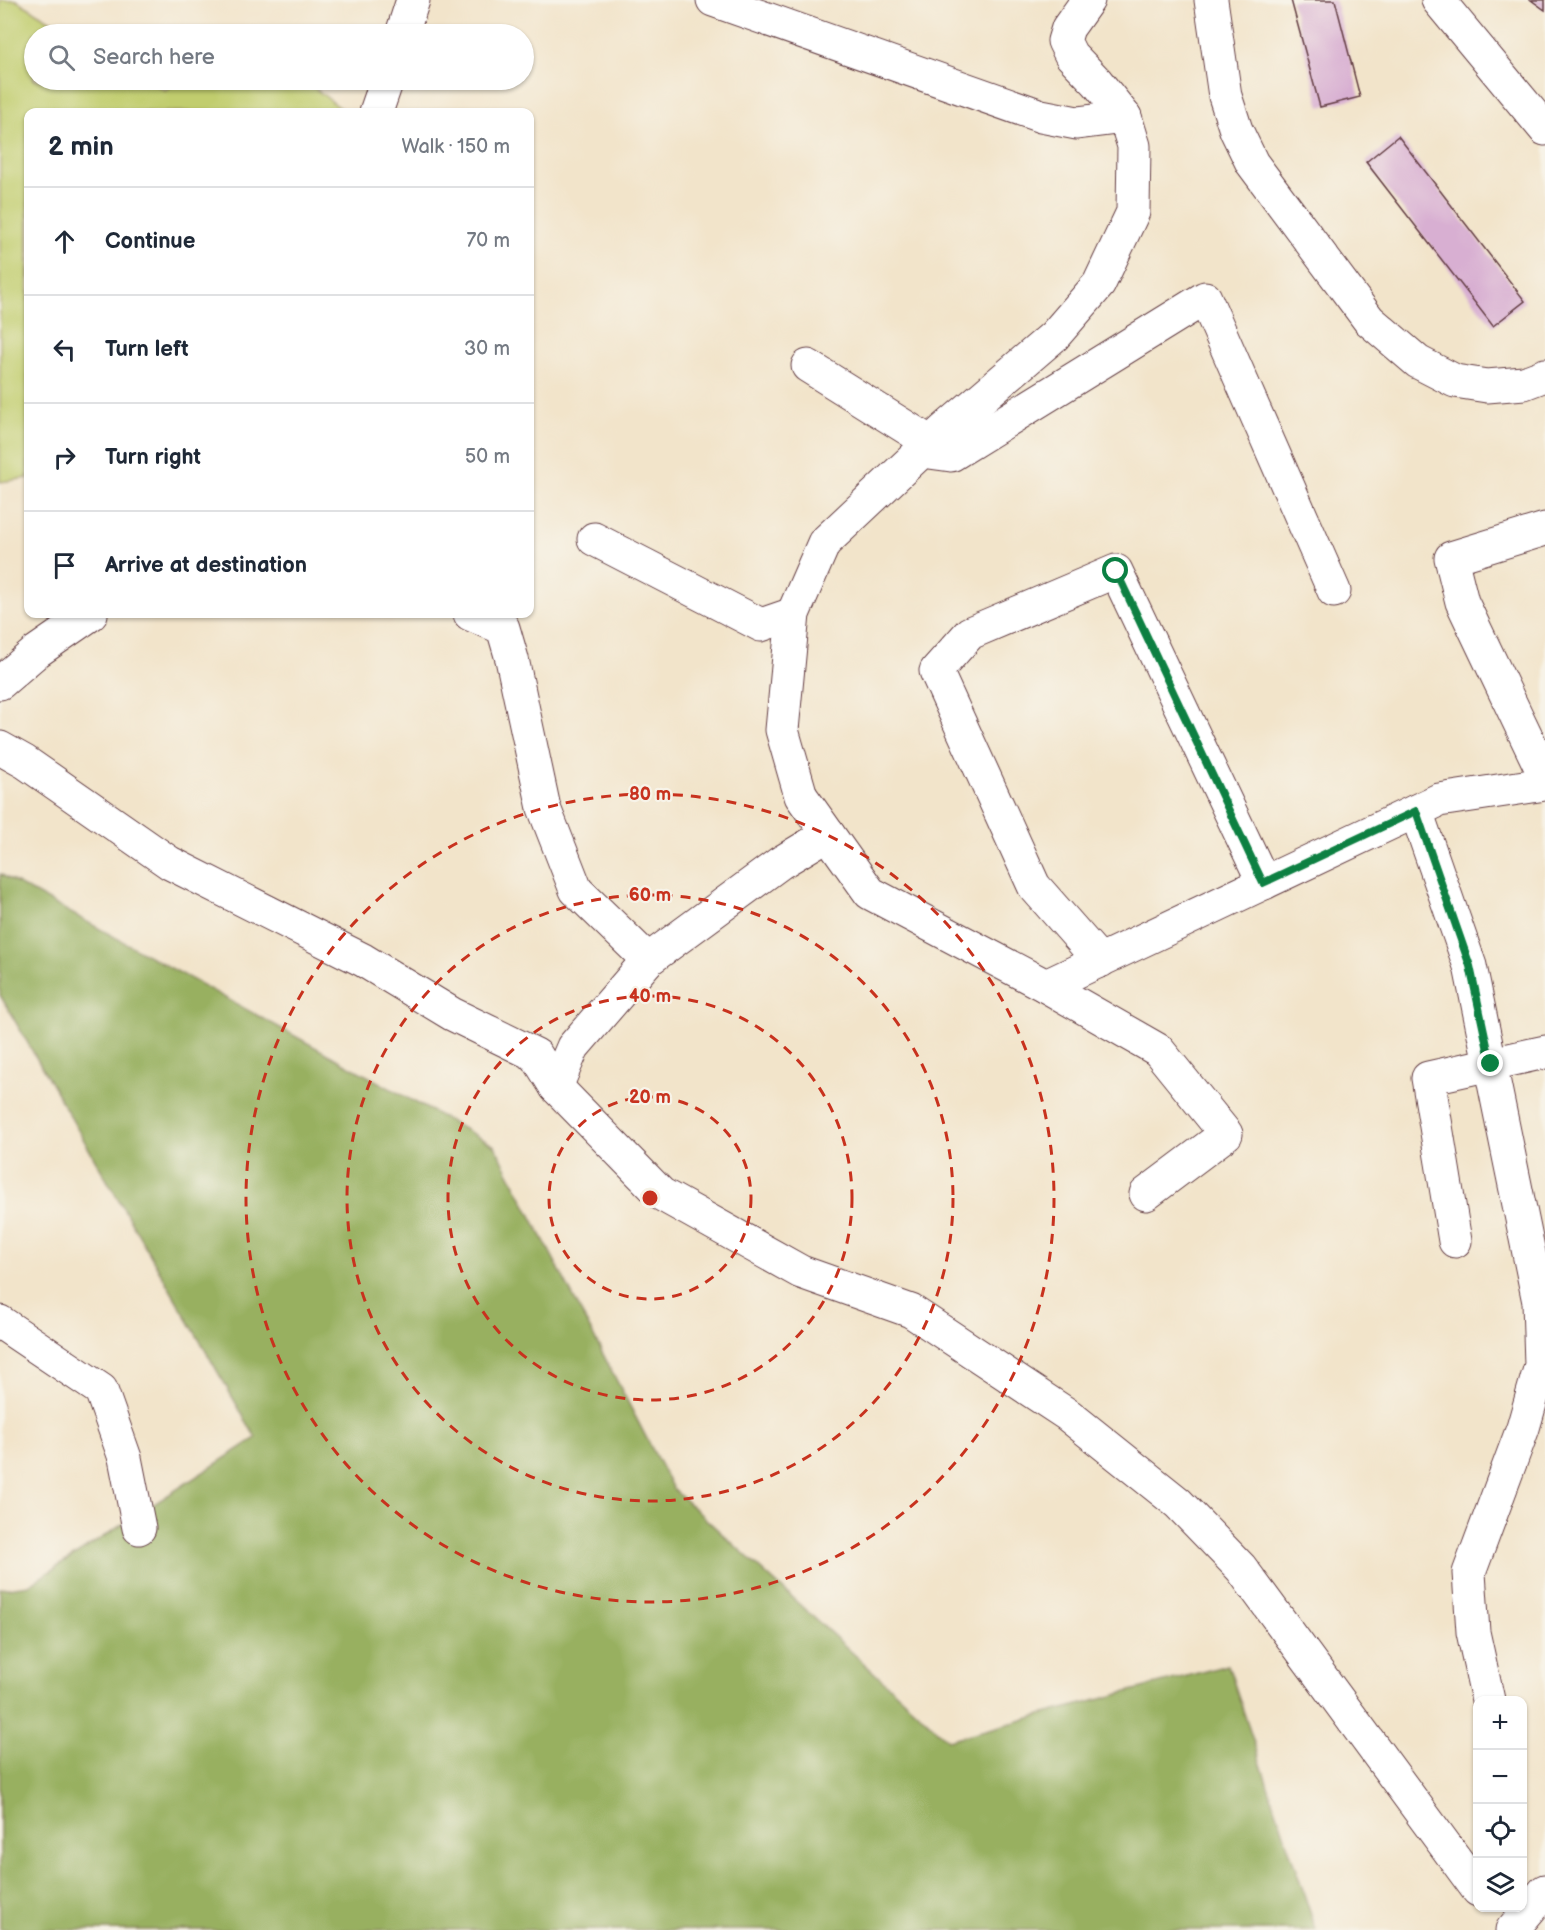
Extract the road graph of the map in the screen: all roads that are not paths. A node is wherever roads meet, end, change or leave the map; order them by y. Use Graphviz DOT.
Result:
graph roads {
  1 [pos="413,0"];
  2 [pos="713,0"];
  3 [pos="1088,0"];
  4 [pos="1211,0"];
  5 [pos="1438,0"];
  6 [pos="405,24"];
  7 [pos="384,90"];
  8 [pos="377,108"];
  9 [pos="1125,117"];
  10 [pos="1545,129"];
  11 [pos="808,366"];
  12 [pos="1545,375"];
  13 [pos="927,447"];
  14 [pos="1545,529"];
  15 [pos="594,539"];
  16 [pos="1334,591"];
  17 [pos="793,614"];
  18 [pos="85,618"];
  19 [pos="479,618"];
  20 [pos="0,683"];
  21 [pos="0,747"];
  22 [pos="1545,776"];
  23 [pos="1545,784"];
  24 [pos="1416,811"];
  25 [pos="828,834"];
  26 [pos="1263,883"];
  27 [pos="648,960"];
  28 [pos="1100,961"];
  29 [pos="1046,986"];
  30 [pos="1545,1052"];
  31 [pos="1491,1064"];
  32 [pos="556,1087"];
  33 [pos="1146,1194"];
  34 [pos="1455,1241"];
  35 [pos="0,1322"];
  36 [pos="139,1527"];
  37 [pos="1487,1696"];
  38 [pos="1473,1883"];
  39 [pos="1545,1891"];
  40 [pos="1494,1912"];
  41 [pos="1510,1912"];
  42 [pos="1510,1930"];
  1 -- 6 [label="street"];
  2 -- 9 [label="street"];
  3 -- 9 [label="street"];
  4 -- 12 [label="street"];
  5 -- 10 [label="street"];
  7 -- 8 [label="street"];
  9 -- 13 [label="street"];
  11 -- 13 [label="street"];
  13 -- 16 [label="street"];
  13 -- 17 [label="street"];
  14 -- 22 [label="street"];
  15 -- 17 [label="street"];
  17 -- 25 [label="street"];
  18 -- 20 [label="street"];
  19 -- 27 [label="street"];
  21 -- 32 [label="street"];
  23 -- 24 [label="street"];
  24 -- 26 [label="street"];
  24 -- 31 [label="street"];
  25 -- 27 [label="street"];
  25 -- 29 [label="street"];
  26 -- 28 [label="street"];
  26 -- 28 [label="street"];
  27 -- 32 [label="street"];
  28 -- 29 [label="street"];
  29 -- 33 [label="street"];
  30 -- 31 [label="street"];
  31 -- 34 [label="street"];
  31 -- 37 [label="street"];
  32 -- 38 [label="street"];
  35 -- 36 [label="street"];
  39 -- 42 [label="street"];
  40 -- 42 [label="street"];
  41 -- 42 [label="street"];
}
